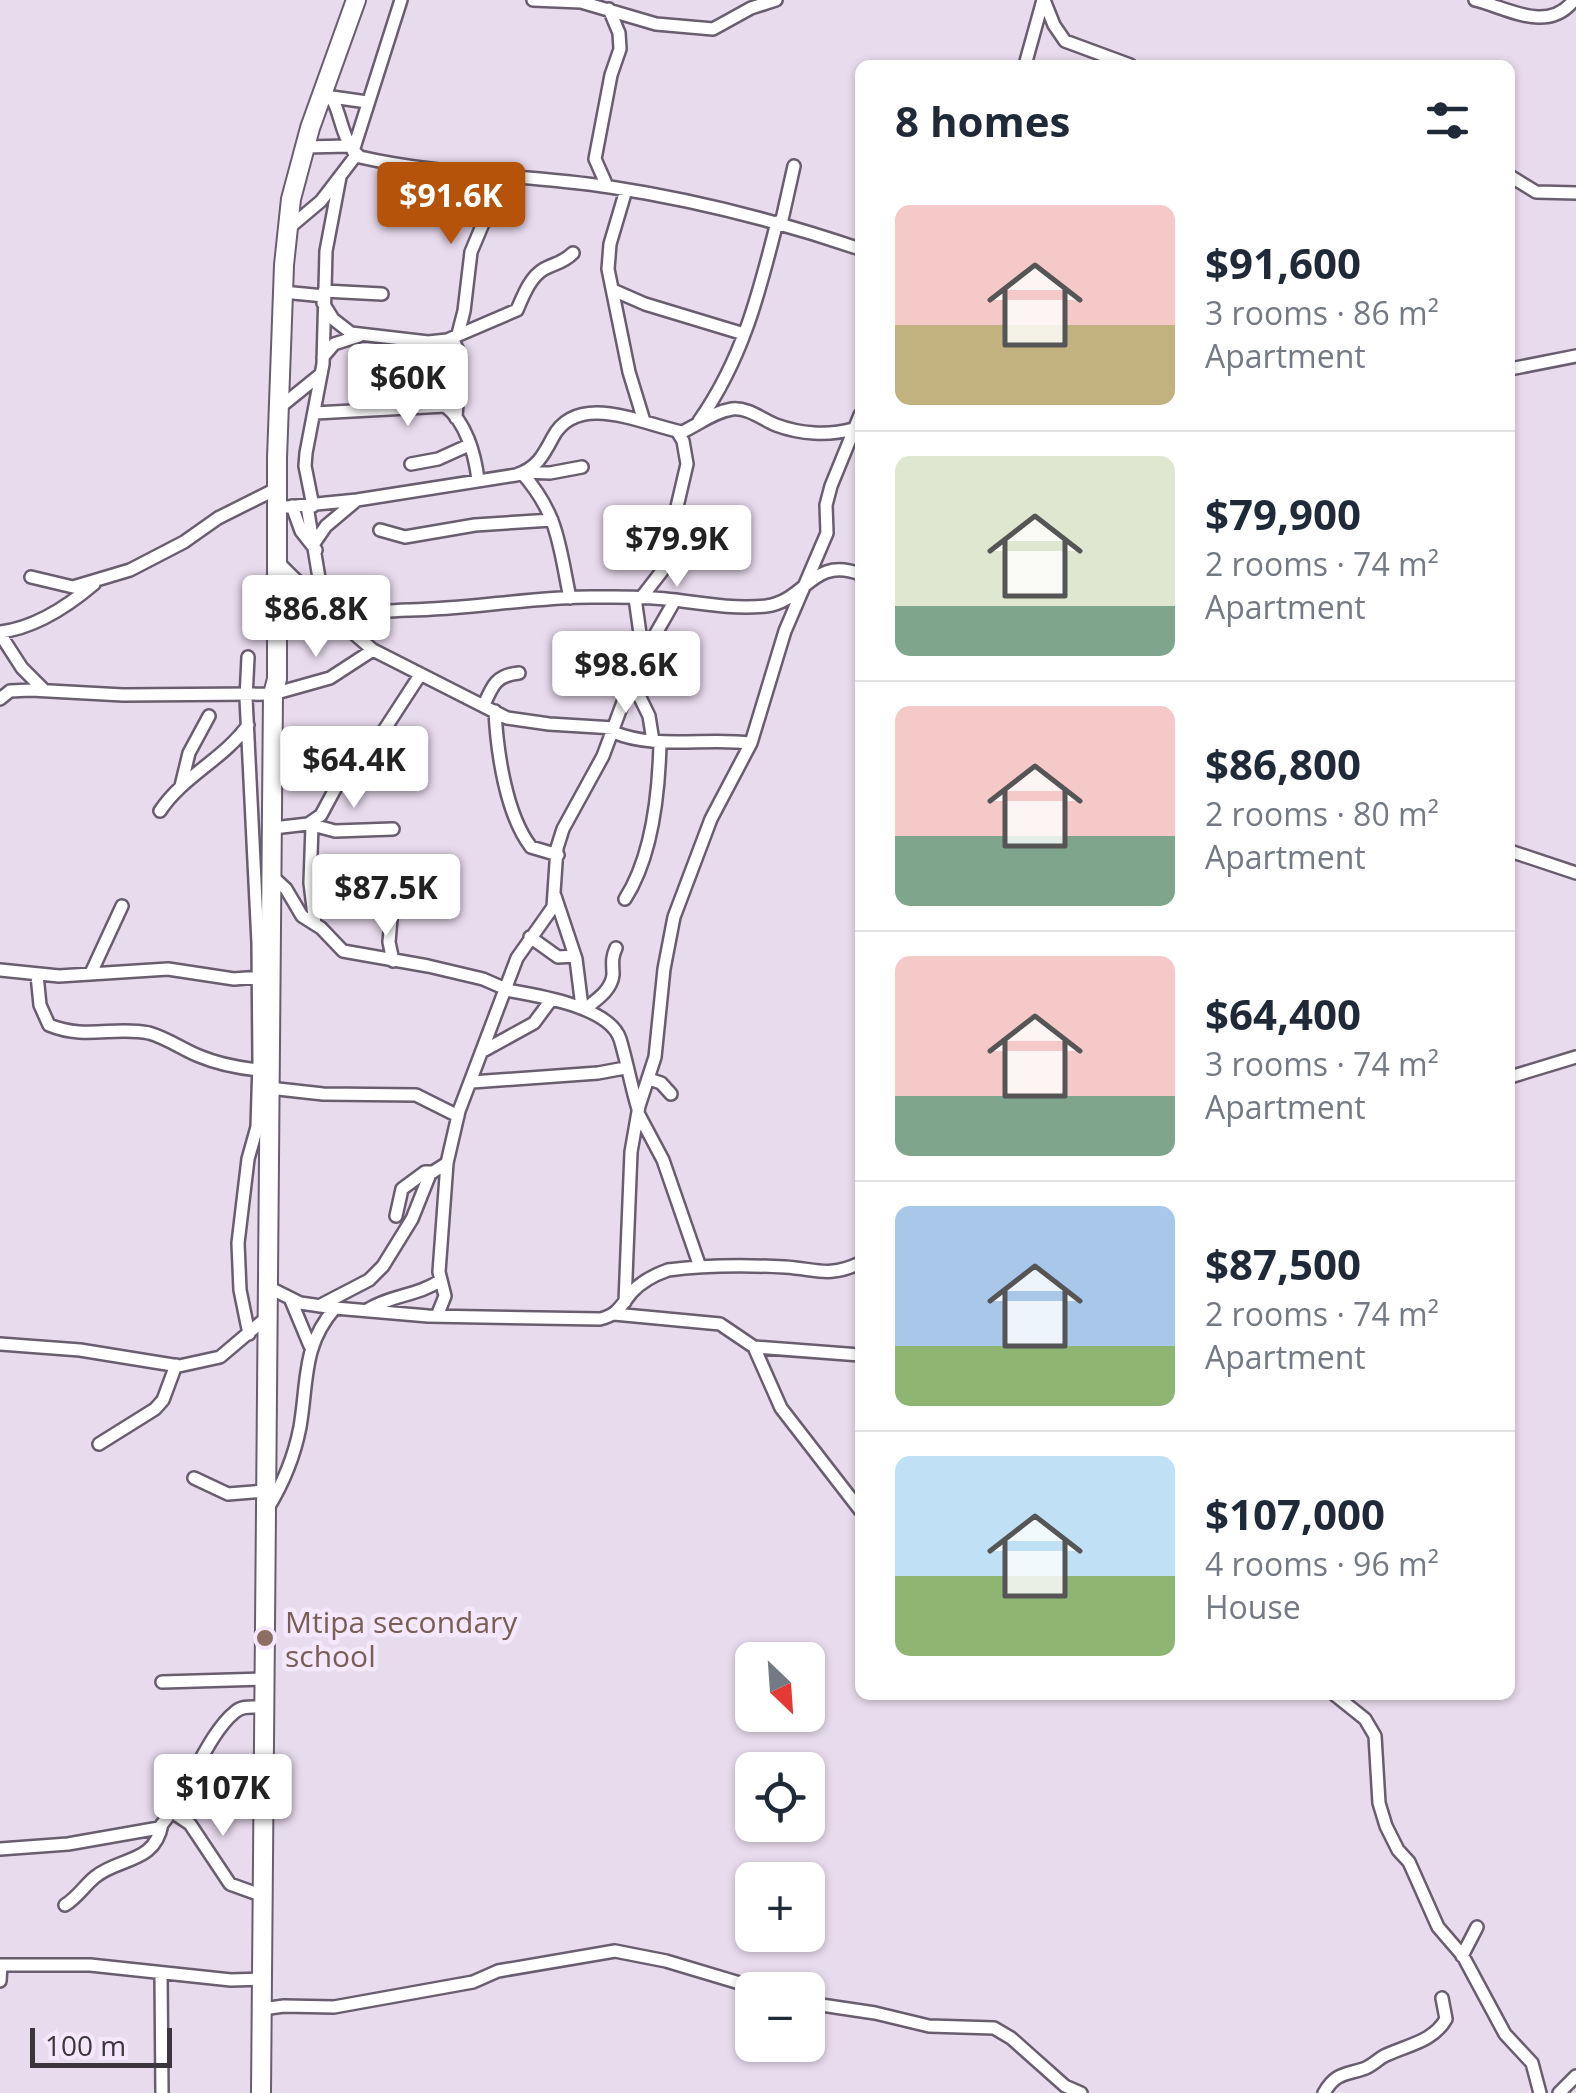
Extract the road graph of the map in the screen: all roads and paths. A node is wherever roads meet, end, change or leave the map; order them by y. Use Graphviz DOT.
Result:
graph roads {
  1 [pos="356,0"];
  2 [pos="401,0"];
  3 [pos="533,0"];
  4 [pos="776,0"];
  5 [pos="1043,0"];
  6 [pos="1475,0"];
  7 [pos="1574,0"];
  8 [pos="609,9"];
  9 [pos="1576,10"];
  10 [pos="1026,60"];
  11 [pos="1117,60"];
  12 [pos="328,94"];
  13 [pos="367,102"];
  14 [pos="304,147"];
  15 [pos="353,151"];
  16 [pos="794,166"];
  17 [pos="502,176"];
  18 [pos="340,177"];
  19 [pos="1515,179"];
  20 [pos="608,186"];
  21 [pos="626,190"];
  22 [pos="1576,193"];
  23 [pos="779,223"];
  24 [pos="288,228"];
  25 [pos="855,247"];
  26 [pos="572,254"];
  27 [pos="613,290"];
  28 [pos="284,292"];
  29 [pos="382,294"];
  30 [pos="324,296"];
  31 [pos="744,334"];
  32 [pos="363,335"];
  33 [pos="455,336"];
  34 [pos="1576,356"];
  35 [pos="322,357"];
  36 [pos="1515,368"];
  37 [pos="321,374"];
  38 [pos="279,408"];
  39 [pos="314,414"];
  40 [pos="456,418"];
  41 [pos="644,421"];
  42 [pos="698,423"];
  43 [pos="855,425"];
  44 [pos="853,430"];
  45 [pos="677,431"];
  46 [pos="469,445"];
  47 [pos="411,464"];
  48 [pos="582,467"];
  49 [pos="524,473"];
  50 [pos="478,480"];
  51 [pos="357,500"];
  52 [pos="282,501"];
  53 [pos="310,506"];
  54 [pos="552,520"];
  55 [pos="380,530"];
  56 [pos="316,546"];
  57 [pos="275,559"];
  58 [pos="855,572"];
  59 [pos="660,575"];
  60 [pos="31,578"];
  61 [pos="97,581"];
  62 [pos="805,584"];
  63 [pos="570,598"];
  64 [pos="638,598"];
  65 [pos="672,599"];
  66 [pos="327,606"];
  67 [pos="708,606"];
  68 [pos="662,624"];
  69 [pos="0,633"];
  70 [pos="373,650"];
  71 [pos="643,655"];
  72 [pos="248,657"];
  73 [pos="518,673"];
  74 [pos="420,675"];
  75 [pos="632,681"];
  76 [pos="0,685"];
  77 [pos="44,690"];
  78 [pos="13,691"];
  79 [pos="247,692"];
  80 [pos="273,694"];
  81 [pos="0,700"];
  82 [pos="490,708"];
  83 [pos="209,716"];
  84 [pos="248,725"];
  85 [pos="614,730"];
  86 [pos="657,742"];
  87 [pos="751,743"];
  88 [pos="225,750"];
  89 [pos="250,759"];
  90 [pos="182,786"];
  91 [pos="160,811"];
  92 [pos="310,825"];
  93 [pos="272,828"];
  94 [pos="393,829"];
  95 [pos="1515,853"];
  96 [pos="558,856"];
  97 [pos="1576,873"];
  98 [pos="273,877"];
  99 [pos="554,896"];
  100 [pos="625,899"];
  101 [pos="122,906"];
  102 [pos="391,919"];
  103 [pos="314,924"];
  104 [pos="530,937"];
  105 [pos="616,948"];
  106 [pos="576,956"];
  107 [pos="393,961"];
  108 [pos="0,970"];
  109 [pos="90,973"];
  110 [pos="37,975"];
  111 [pos="258,977"];
  112 [pos="506,990"];
  113 [pos="551,1000"];
  114 [pos="583,1008"];
  115 [pos="484,1050"];
  116 [pos="1576,1057"];
  117 [pos="625,1068"];
  118 [pos="259,1070"];
  119 [pos="1515,1076"];
  120 [pos="648,1079"];
  121 [pos="472,1082"];
  122 [pos="269,1088"];
  123 [pos="671,1094"];
  124 [pos="638,1111"];
  125 [pos="458,1116"];
  126 [pos="447,1164"];
  127 [pos="433,1172"];
  128 [pos="396,1216"];
  129 [pos="855,1266"];
  130 [pos="700,1267"];
  131 [pos="441,1280"];
  132 [pos="266,1286"];
  133 [pos="290,1298"];
  134 [pos="625,1302"];
  135 [pos="319,1306"];
  136 [pos="334,1308"];
  137 [pos="367,1310"];
  138 [pos="614,1314"];
  139 [pos="437,1316"];
  140 [pos="266,1318"];
  141 [pos="249,1334"];
  142 [pos="0,1344"];
  143 [pos="310,1346"];
  144 [pos="754,1347"];
  145 [pos="855,1354"];
  146 [pos="176,1366"];
  147 [pos="99,1444"];
  148 [pos="194,1478"];
  149 [pos="265,1491"];
  150 [pos="855,1503"];
  151 [pos="265,1513"];
  152 [pos="264,1679"];
  153 [pos="162,1682"];
  154 [pos="1341,1700"];
  155 [pos="264,1712"];
  156 [pos="172,1812"];
  157 [pos="162,1824"];
  158 [pos="0,1848"];
  159 [pos="263,1896"];
  160 [pos="65,1906"];
  161 [pos="1477,1927"];
  162 [pos="1462,1956"];
  163 [pos="1,1965"];
  164 [pos="162,1973"];
  165 [pos="262,1979"];
  166 [pos="0,1981"];
  167 [pos="735,1982"];
  168 [pos="1442,1998"];
  169 [pos="825,2006"];
  170 [pos="262,2010"];
  171 [pos="1576,2076"];
  172 [pos="162,2093"];
  173 [pos="262,2093"];
  174 [pos="1081,2093"];
  175 [pos="1324,2093"];
  176 [pos="1540,2093"];
  177 [pos="1560,2093"];
  1 -- 12 [label="main road"];
  2 -- 13 [label="street"];
  3 -- 8 [label="street"];
  4 -- 8 [label="street"];
  5 -- 10 [label="street"];
  5 -- 11 [label="street"];
  6 -- 7 [label="street"];
  7 -- 9 [label="street"];
  8 -- 20 [label="street"];
  12 -- 13 [label="street"];
  12 -- 14 [label="main road"];
  12 -- 15 [label="street"];
  13 -- 15 [label="street"];
  14 -- 15 [label="street"];
  14 -- 24 [label="main road"];
  15 -- 17 [label="street"];
  15 -- 18 [label="street"];
  16 -- 23 [label="street"];
  17 -- 20 [label="street"];
  17 -- 33 [label="street"];
  18 -- 24 [label="street"];
  18 -- 30 [label="street"];
  19 -- 22 [label="street"];
  20 -- 21 [label="street"];
  21 -- 23 [label="street"];
  21 -- 27 [label="street"];
  23 -- 25 [label="street"];
  23 -- 31 [label="street"];
  24 -- 28 [label="main road"];
  26 -- 33 [label="street"];
  27 -- 31 [label="street"];
  27 -- 41 [label="street"];
  28 -- 30 [label="street"];
  28 -- 38 [label="main road"];
  29 -- 30 [label="street"];
  30 -- 32 [label="street"];
  30 -- 35 [label="street"];
  31 -- 42 [label="street"];
  32 -- 33 [label="street"];
  32 -- 35 [label="street"];
  33 -- 40 [label="street"];
  34 -- 36 [label="street"];
  35 -- 37 [label="street"];
  37 -- 38 [label="street"];
  37 -- 39 [label="street"];
  38 -- 52 [label="main road"];
  39 -- 40 [label="street"];
  39 -- 53 [label="street"];
  40 -- 46 [label="street"];
  41 -- 45 [label="street"];
  41 -- 49 [label="street"];
  42 -- 44 [label="street"];
  42 -- 45 [label="street"];
  43 -- 44 [label="street"];
  44 -- 62 [label="street"];
  45 -- 59 [label="street"];
  46 -- 47 [label="street"];
  46 -- 50 [label="street"];
  48 -- 49 [label="street"];
  49 -- 50 [label="street"];
  49 -- 54 [label="street"];
  50 -- 51 [label="street"];
  51 -- 53 [label="street"];
  51 -- 56 [label="street"];
  52 -- 53 [label="street"];
  52 -- 56 [label="street"];
  52 -- 57 [label="main road"];
  52 -- 61 [label="street"];
  53 -- 56 [label="street"];
  54 -- 55 [label="street"];
  54 -- 63 [label="street"];
  56 -- 66 [label="street"];
  57 -- 66 [label="street"];
  57 -- 80 [label="main road"];
  58 -- 62 [label="street"];
  59 -- 64 [label="street"];
  59 -- 65 [label="street"];
  60 -- 61 [label="street"];
  61 -- 69 [label="street"];
  62 -- 67 [label="street"];
  62 -- 87 [label="street"];
  63 -- 64 [label="street"];
  63 -- 66 [label="street"];
  64 -- 65 [label="street"];
  64 -- 71 [label="street"];
  65 -- 67 [label="street"];
  65 -- 68 [label="street"];
  66 -- 70 [label="street"];
  67 -- 68 [label="street"];
  68 -- 71 [label="street"];
  69 -- 77 [label="street"];
  70 -- 74 [label="street"];
  70 -- 80 [label="street"];
  71 -- 75 [label="street"];
  72 -- 79 [label="street"];
  73 -- 82 [label="street"];
  74 -- 82 [label="street"];
  74 -- 92 [label="street"];
  75 -- 85 [label="street"];
  75 -- 86 [label="street"];
  76 -- 78 [label="street"];
  77 -- 78 [label="street"];
  77 -- 79 [label="street"];
  78 -- 81 [label="street"];
  79 -- 80 [label="street"];
  79 -- 84 [label="street"];
  80 -- 93 [label="main road"];
  82 -- 85 [label="street"];
  82 -- 96 [label="street"];
  83 -- 90 [label="street"];
  84 -- 88 [label="street"];
  84 -- 89 [label="street"];
  85 -- 86 [label="street"];
  85 -- 96 [label="street"];
  86 -- 87 [label="street"];
  86 -- 100 [label="street"];
  87 -- 120 [label="street"];
  88 -- 89 [label="street"];
  88 -- 90 [label="street"];
  89 -- 111 [label="street"];
  90 -- 91 [label="street"];
  92 -- 93 [label="street"];
  92 -- 94 [label="street"];
  92 -- 103 [label="street"];
  93 -- 98 [label="main road"];
  95 -- 97 [label="street"];
  96 -- 99 [label="street"];
  98 -- 103 [label="street"];
  98 -- 122 [label="main road"];
  99 -- 104 [label="street"];
  99 -- 106 [label="street"];
  101 -- 109 [label="street"];
  102 -- 107 [label="street"];
  103 -- 107 [label="street"];
  104 -- 106 [label="street"];
  104 -- 112 [label="street"];
  105 -- 114 [label="street"];
  106 -- 114 [label="street"];
  107 -- 112 [label="street"];
  108 -- 110 [label="street"];
  109 -- 110 [label="street"];
  109 -- 111 [label="street"];
  110 -- 118 [label="street"];
  111 -- 118 [label="street"];
  112 -- 113 [label="street"];
  112 -- 115 [label="street"];
  113 -- 114 [label="street"];
  113 -- 115 [label="street"];
  114 -- 117 [label="street"];
  115 -- 121 [label="street"];
  116 -- 119 [label="street"];
  117 -- 121 [label="street"];
  117 -- 124 [label="street"];
  118 -- 141 [label="street"];
  120 -- 123 [label="street"];
  120 -- 124 [label="street"];
  121 -- 125 [label="street"];
  122 -- 125 [label="street"];
  122 -- 132 [label="main road"];
  124 -- 130 [label="street"];
  124 -- 134 [label="street"];
  125 -- 126 [label="street"];
  126 -- 127 [label="street"];
  126 -- 131 [label="street"];
  127 -- 128 [label="street"];
  127 -- 135 [label="street"];
  129 -- 130 [label="street"];
  130 -- 134 [label="street"];
  131 -- 137 [label="street"];
  131 -- 139 [label="street"];
  132 -- 133 [label="street"];
  132 -- 140 [label="main road"];
  133 -- 135 [label="street"];
  133 -- 143 [label="street"];
  134 -- 138 [label="street"];
  135 -- 136 [label="street"];
  136 -- 137 [label="street"];
  136 -- 143 [label="street"];
  137 -- 139 [label="street"];
  138 -- 139 [label="street"];
  138 -- 144 [label="street"];
  140 -- 141 [label="street"];
  140 -- 149 [label="main road"];
  141 -- 146 [label="street"];
  142 -- 146 [label="street"];
  143 -- 151 [label="street"];
  144 -- 145 [label="street"];
  144 -- 150 [label="street"];
  146 -- 147 [label="street"];
  148 -- 149 [label="street"];
  149 -- 151 [label="main road"];
  151 -- 152 [label="main road"];
  152 -- 153 [label="street"];
  152 -- 155 [label="main road"];
  154 -- 162 [label="street"];
  155 -- 156 [label="street"];
  155 -- 159 [label="main road"];
  156 -- 157 [label="street"];
  156 -- 159 [label="street"];
  157 -- 158 [label="street"];
  157 -- 160 [label="street"];
  159 -- 165 [label="main road"];
  161 -- 162 [label="street"];
  162 -- 176 [label="street"];
  163 -- 164 [label="street"];
  163 -- 166 [label="street"];
  164 -- 165 [label="street"];
  164 -- 172 [label="street"];
  165 -- 170 [label="main road"];
  167 -- 170 [label="street"];
  168 -- 175 [label="street"];
  169 -- 174 [label="street"];
  170 -- 173 [label="main road"];
  171 -- 177 [label="street"];
}
